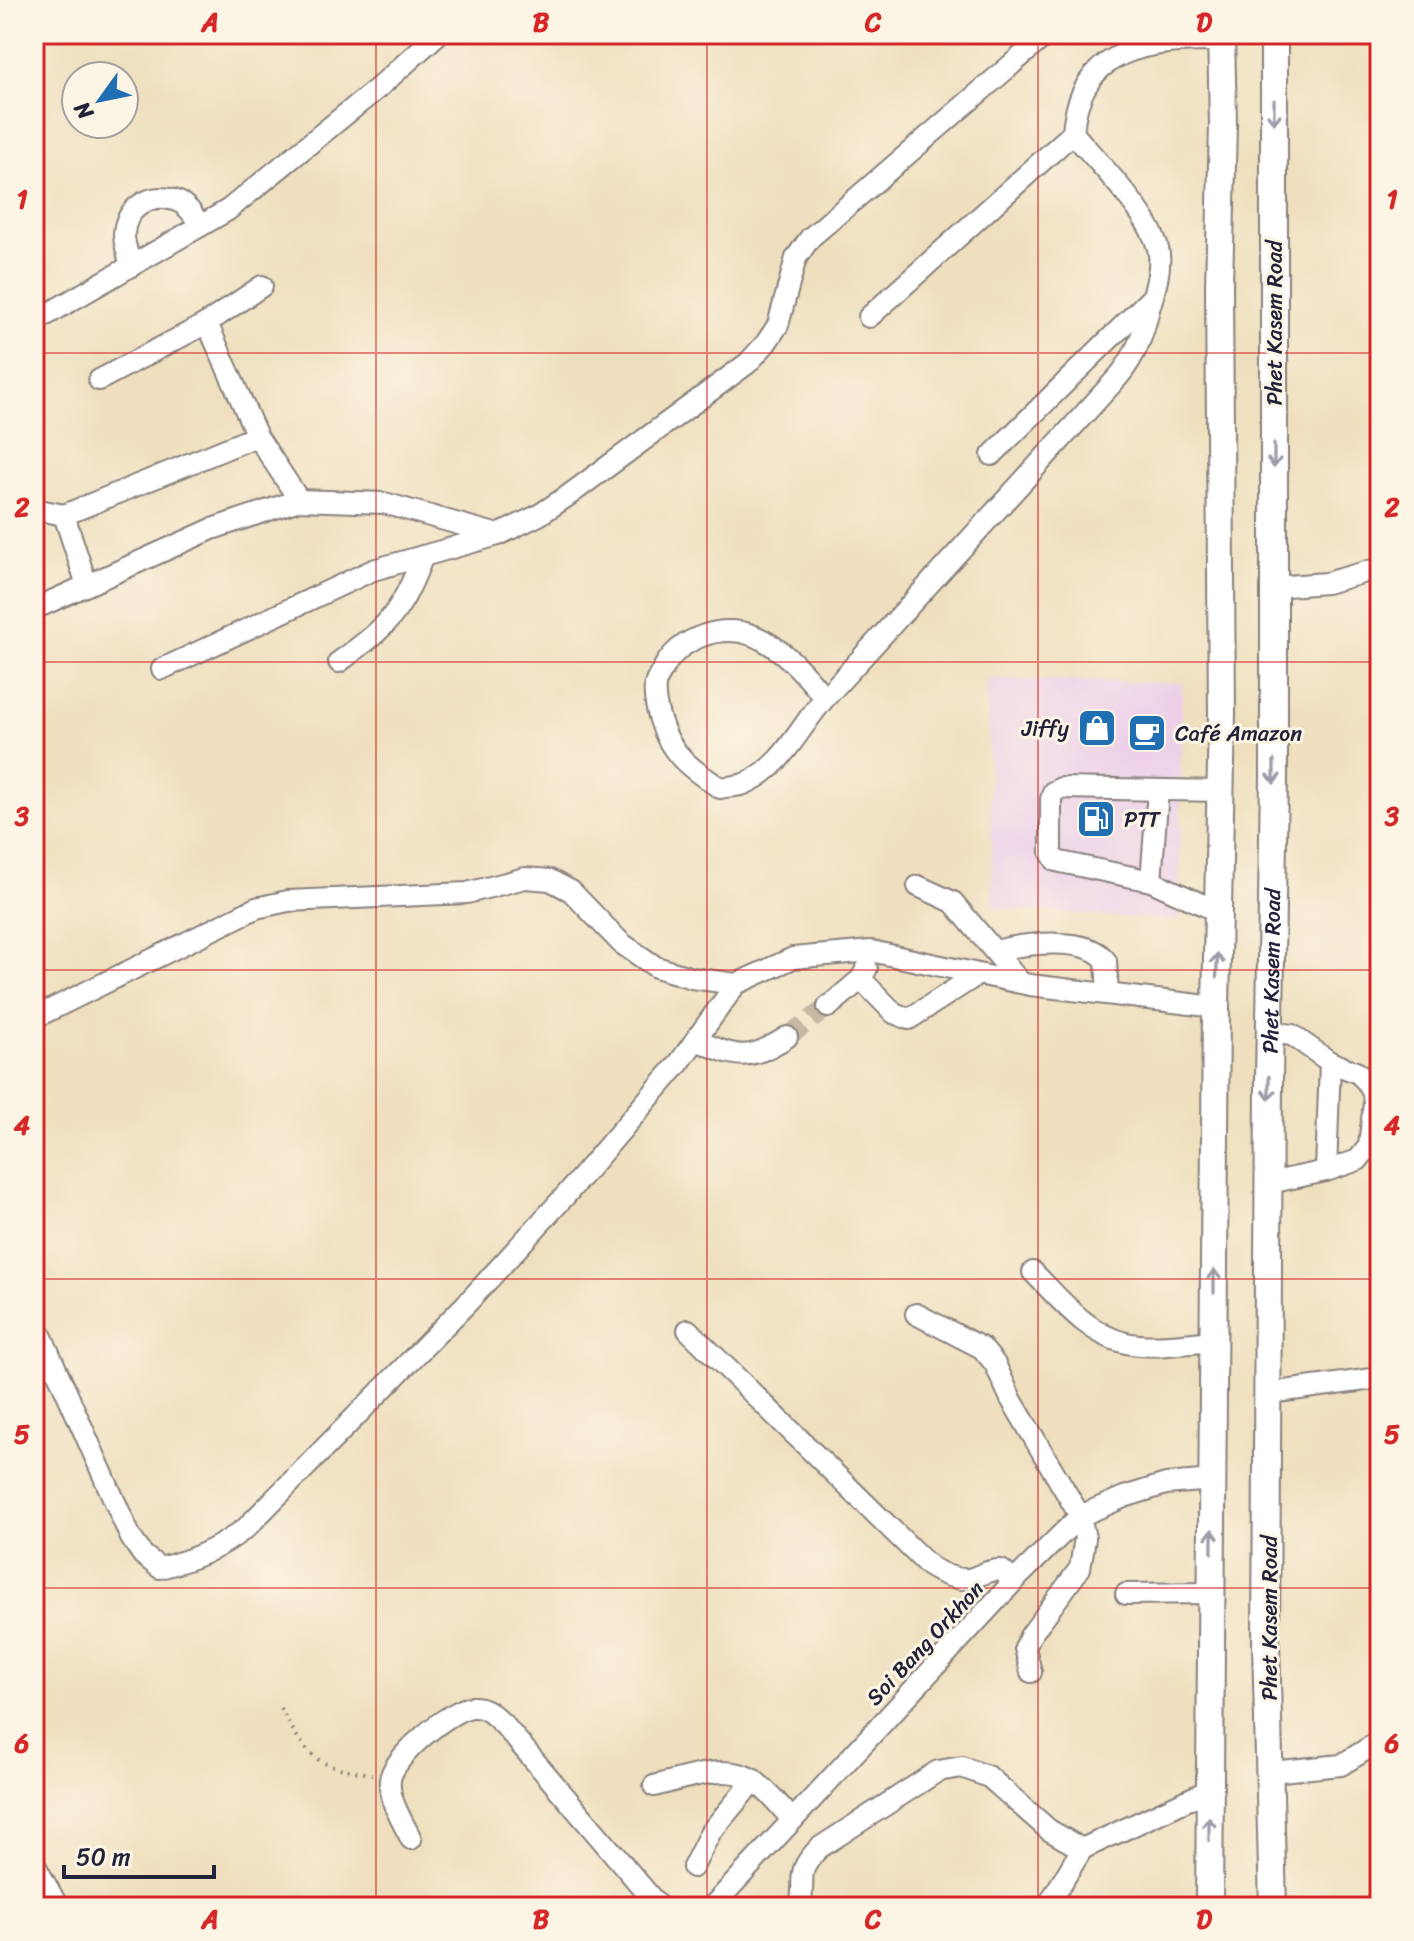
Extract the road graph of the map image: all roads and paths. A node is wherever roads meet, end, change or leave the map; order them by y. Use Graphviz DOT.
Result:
graph roads {
  1 [pos="438,34"];
  2 [pos="1047,34"];
  3 [pos="1274,34"];
  4 [pos="1221,38"];
  5 [pos="1073,133"];
  6 [pos="200,226"];
  7 [pos="131,266"];
  8 [pos="262,286"];
  9 [pos="1153,296"];
  10 [pos="869,317"];
  11 [pos="34,322"];
  12 [pos="207,323"];
  13 [pos="99,380"];
  14 [pos="257,436"];
  15 [pos="992,455"];
  16 [pos="299,500"];
  17 [pos="34,509"];
  18 [pos="64,515"];
  19 [pos="498,535"];
  20 [pos="423,556"];
  21 [pos="1380,568"];
  22 [pos="87,585"];
  23 [pos="1274,587"];
  24 [pos="34,609"];
  25 [pos="339,662"];
  26 [pos="162,669"];
  27 [pos="825,698"];
  28 [pos="1158,790"];
  29 [pos="1220,791"];
  30 [pos="1151,881"];
  31 [pos="918,886"];
  32 [pos="1219,912"];
  33 [pos="871,951"];
  34 [pos="996,951"];
  35 [pos="977,975"];
  36 [pos="861,979"];
  37 [pos="1021,983"];
  38 [pos="736,984"];
  39 [pos="1108,994"];
  40 [pos="828,1007"];
  41 [pos="1216,1007"];
  42 [pos="34,1018"];
  43 [pos="1270,1032"];
  44 [pos="787,1037"];
  45 [pos="696,1040"];
  46 [pos="1330,1062"];
  47 [pos="1326,1171"];
  48 [pos="1269,1183"];
  49 [pos="1033,1272"];
  50 [pos="916,1314"];
  51 [pos="34,1319"];
  52 [pos="688,1330"];
  53 [pos="1214,1341"];
  54 [pos="1380,1378"];
  55 [pos="1270,1393"];
  56 [pos="1213,1480"];
  57 [pos="1080,1516"];
  58 [pos="1014,1581"];
  59 [pos="1211,1593"];
  60 [pos="1126,1594"];
  61 [pos="1031,1672"];
  62 [pos="280,1708"];
  63 [pos="1380,1741"];
  64 [pos="1271,1772"];
  65 [pos="390,1777"];
  66 [pos="754,1780"];
  67 [pos="654,1786"];
  68 [pos="1209,1790"];
  69 [pos="793,1820"];
  70 [pos="411,1839"];
  71 [pos="1082,1849"];
  72 [pos="34,1863"];
  73 [pos="693,1867"];
  74 [pos="58,1907"];
  75 [pos="659,1907"];
  76 [pos="712,1907"];
  77 [pos="800,1907"];
  78 [pos="1047,1907"];
  79 [pos="1209,1907"];
  80 [pos="1273,1907"];
  1 -- 6 [label="street"];
  2 -- 19 [label="street"];
  3 -- 23 [label="main road, Phet Kasem Road, one-way"];
  4 -- 5 [label="street"];
  4 -- 29 [label="main road"];
  5 -- 9 [label="street"];
  5 -- 10 [label="street"];
  6 -- 7 [label="street"];
  6 -- 7 [label="street"];
  7 -- 11 [label="street"];
  8 -- 12 [label="street"];
  9 -- 15 [label="street"];
  9 -- 27 [label="street"];
  12 -- 13 [label="street"];
  12 -- 14 [label="street"];
  14 -- 16 [label="street"];
  14 -- 18 [label="street"];
  16 -- 19 [label="street"];
  16 -- 22 [label="street"];
  17 -- 18 [label="street"];
  18 -- 22 [label="street"];
  19 -- 20 [label="street"];
  20 -- 25 [label="street"];
  20 -- 26 [label="street"];
  21 -- 23 [label="street"];
  22 -- 24 [label="street"];
  23 -- 43 [label="main road, Phet Kasem Road, one-way"];
  27 -- 27 [label="street"];
  28 -- 29 [label="street"];
  28 -- 30 [label="street"];
  28 -- 30 [label="street"];
  29 -- 32 [label="main road"];
  30 -- 32 [label="street"];
  31 -- 34 [label="street"];
  41 -- 32 [label="main road, one-way"];
  33 -- 35 [label="street"];
  33 -- 36 [label="street"];
  33 -- 38 [label="street"];
  34 -- 37 [label="street"];
  34 -- 39 [label="street"];
  35 -- 36 [label="street"];
  35 -- 37 [label="street"];
  36 -- 40 [label="street"];
  37 -- 39 [label="street"];
  38 -- 42 [label="street"];
  38 -- 45 [label="street"];
  39 -- 41 [label="street"];
  53 -- 41 [label="main road, one-way"];
  43 -- 46 [label="street"];
  43 -- 48 [label="main road, Phet Kasem Road, one-way"];
  44 -- 45 [label="street"];
  45 -- 51 [label="street"];
  46 -- 47 [label="street"];
  46 -- 47 [label="street"];
  47 -- 48 [label="street"];
  48 -- 55 [label="main road, Phet Kasem Road"];
  49 -- 53 [label="street"];
  50 -- 57 [label="street"];
  52 -- 58 [label="street"];
  53 -- 56 [label="main road"];
  54 -- 55 [label="street"];
  55 -- 64 [label="main road, Phet Kasem Road"];
  56 -- 57 [label="street, Soi Bang Orkhon"];
  59 -- 56 [label="main road, one-way"];
  57 -- 58 [label="street, Soi Bang Orkhon"];
  57 -- 61 [label="street"];
  58 -- 69 [label="street, Soi Bang Orkhon"];
  59 -- 60 [label="street"];
  59 -- 68 [label="main road"];
  62 -- 65 [label="path"];
  63 -- 64 [label="street"];
  64 -- 80 [label="main road, Phet Kasem Road"];
  65 -- 70 [label="street"];
  65 -- 75 [label="street"];
  66 -- 67 [label="street"];
  66 -- 69 [label="street"];
  66 -- 73 [label="street"];
  68 -- 71 [label="street"];
  79 -- 68 [label="main road, one-way"];
  69 -- 76 [label="street, Soi Bang Orkhon"];
  71 -- 77 [label="street"];
  71 -- 78 [label="street"];
  72 -- 74 [label="street"];
}
